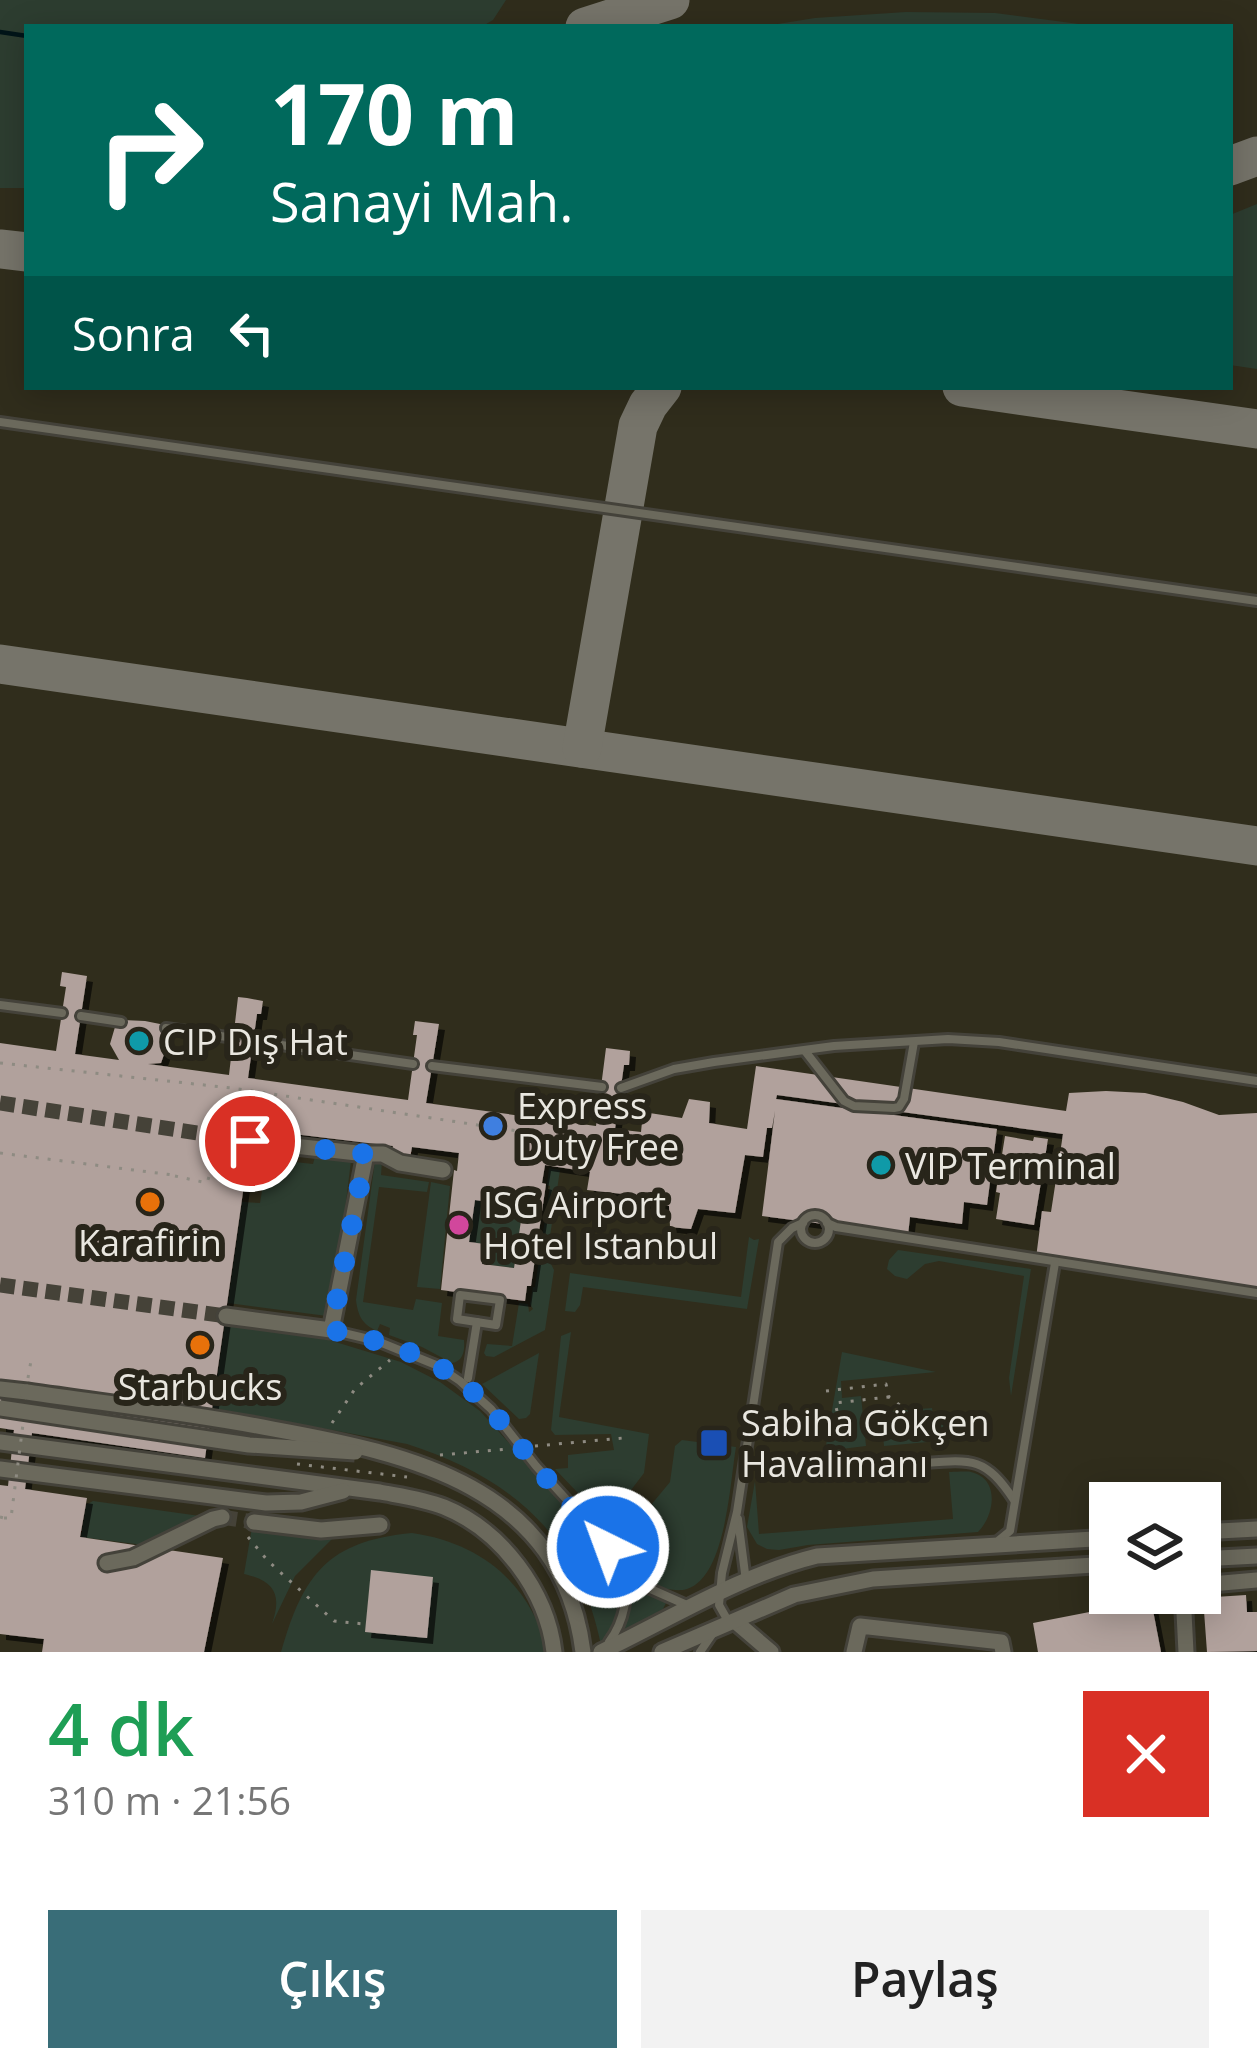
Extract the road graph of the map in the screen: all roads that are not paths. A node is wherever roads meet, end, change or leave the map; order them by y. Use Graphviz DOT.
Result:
graph roads {
  1 [pos="0,422"];
  2 [pos="1257,601"];
  3 [pos="0,1005"];
  4 [pos="62,1013"];
  5 [pos="81,1016"];
  6 [pos="121,1022"];
  7 [pos="166,1028"];
  8 [pos="234,1038"];
  9 [pos="253,1041"];
  10 [pos="914,1042"];
  11 [pos="805,1051"];
  12 [pos="413,1064"];
  13 [pos="432,1066"];
  14 [pos="1257,1081"];
  15 [pos="602,1088"];
  16 [pos="621,1088"];
  17 [pos="250,1141"];
  18 [pos="366,1154"];
  19 [pos="443,1169"];
  20 [pos="802,1223"];
  21 [pos="827,1223"];
  22 [pos="1055,1263"];
  23 [pos="1257,1293"];
  24 [pos="226,1316"];
  25 [pos="476,1322"];
  26 [pos="331,1330"];
  27 [pos="467,1378"];
  28 [pos="0,1389"];
  29 [pos="0,1408"];
  30 [pos="0,1442"];
  31 [pos="388,1453"];
  32 [pos="925,1463"];
  33 [pos="0,1469"];
  34 [pos="352,1489"];
  35 [pos="1015,1502"];
  36 [pos="737,1512"];
  37 [pos="222,1517"];
  38 [pos="254,1522"];
  39 [pos="380,1525"];
  40 [pos="1257,1529"];
  41 [pos="1221,1531"];
  42 [pos="1089,1539"];
  43 [pos="994,1544"];
  44 [pos="1257,1556"];
  45 [pos="1221,1558"];
  46 [pos="107,1563"];
  47 [pos="624,1564"];
  48 [pos="1089,1565"];
  49 [pos="1257,1580"];
  50 [pos="746,1581"];
  51 [pos="1221,1583"];
  52 [pos="720,1592"];
  53 [pos="691,1606"];
  54 [pos="758,1611"];
  55 [pos="1184,1614"];
  56 [pos="727,1625"];
  57 [pos="554,1652"];
  58 [pos="583,1652"];
  59 [pos="601,1652"];
  60 [pos="662,1652"];
  61 [pos="700,1652"];
  62 [pos="771,1652"];
  63 [pos="854,1652"];
  64 [pos="1004,1652"];
  65 [pos="1186,1652"];
  1 -- 2 [label="lane"];
  3 -- 4 [label="lane"];
  5 -- 6 [label="lane"];
  7 -- 8 [label="lane"];
  9 -- 12 [label="lane"];
  10 -- 11 [label="lane"];
  10 -- 11 [label="lane"];
  10 -- 14 [label="lane"];
  11 -- 16 [label="lane"];
  13 -- 15 [label="lane"];
  17 -- 18 [label="street"];
  18 -- 19 [label="street"];
  18 -- 26 [label="street"];
  20 -- 21 [label="lane"];
  20 -- 21 [label="lane"];
  20 -- 36 [label="lane"];
  21 -- 22 [label="lane"];
  22 -- 23 [label="lane"];
  22 -- 35 [label="lane"];
  24 -- 26 [label="street"];
  25 -- 25 [label="lane"];
  25 -- 27 [label="lane"];
  26 -- 47 [label="lane"];
  28 -- 31 [label="street, bridge"];
  29 -- 31 [label="street, bridge"];
  30 -- 34 [label="street"];
  31 -- 58 [label="street, bridge"];
  32 -- 35 [label="lane"];
  33 -- 34 [label="street"];
  34 -- 57 [label="street"];
  35 -- 43 [label="lane"];
  36 -- 50 [label="lane"];
  36 -- 52 [label="lane"];
  37 -- 46 [label="street"];
  38 -- 39 [label="street"];
  40 -- 41 [label="street"];
  42 -- 43 [label="street"];
  43 -- 50 [label="street"];
  44 -- 45 [label="street"];
  47 -- 53 [label="lane"];
  47 -- 59 [label="lane"];
  48 -- 54 [label="street"];
  49 -- 51 [label="street"];
  50 -- 52 [label="street"];
  50 -- 54 [label="street"];
  52 -- 53 [label="street"];
  52 -- 56 [label="lane"];
  53 -- 59 [label="street"];
  54 -- 56 [label="street"];
  55 -- 65 [label="street"];
  56 -- 60 [label="street"];
  56 -- 61 [label="lane"];
  56 -- 62 [label="street"];
  63 -- 64 [label="street"];
}
